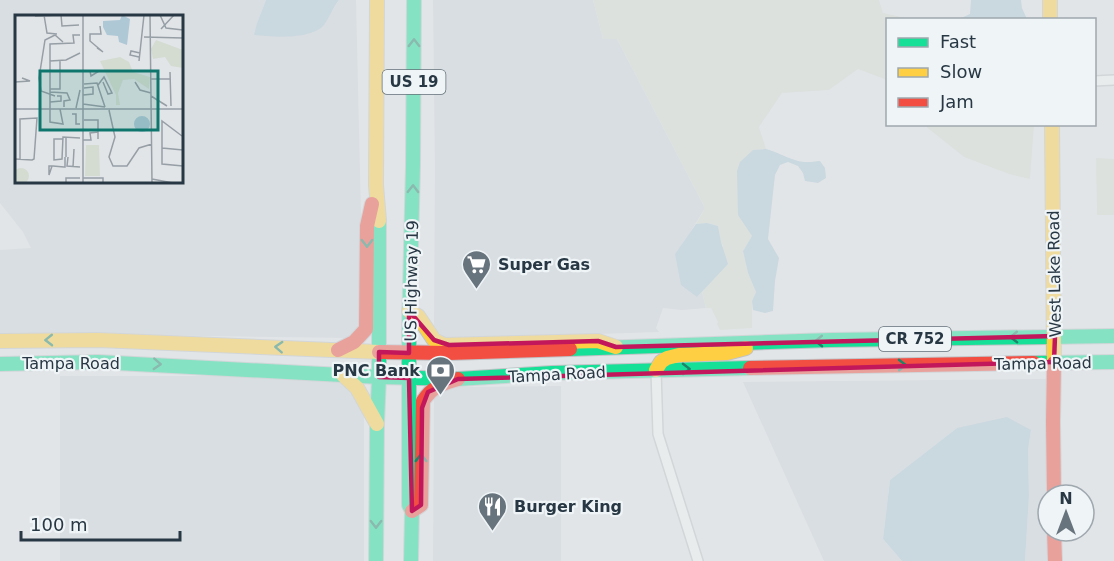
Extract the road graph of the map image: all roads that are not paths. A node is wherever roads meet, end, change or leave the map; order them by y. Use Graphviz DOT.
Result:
graph roads {
  1 [pos="377,0"];
  2 [pos="414,0"];
  3 [pos="1050,0"];
  4 [pos="1050,18"];
  5 [pos="1096,81"];
  6 [pos="1114,81"];
  7 [pos="1052,126"];
  8 [pos="376,185"];
  9 [pos="409,310"];
  10 [pos="1055,336"];
  11 [pos="1114,336"];
  12 [pos="0,341"];
  13 [pos="766,342"];
  14 [pos="616,347"];
  15 [pos="338,350"];
  16 [pos="379,352"];
  17 [pos="409,353"];
  18 [pos="1054,362"];
  19 [pos="1114,362"];
  20 [pos="0,364"];
  21 [pos="656,370"];
  22 [pos="343,375"];
  23 [pos="379,377"];
  24 [pos="409,378"];
  25 [pos="458,379"];
  26 [pos="377,424"];
  27 [pos="1054,483"];
  28 [pos="412,511"];
  29 [pos="1054,543"];
  30 [pos="376,561"];
  31 [pos="411,561"];
  32 [pos="698,561"];
  33 [pos="1055,561"];
  1 -- 8 [label="main road, US Highway 19 / US 19"];
  9 -- 2 [label="main road, US Highway 19 / US 19, one-way"];
  3 -- 4 [label="main road"];
  5 -- 6 [label="street"];
  7 -- 10 [label="main road, West Lake Road"];
  8 -- 15 [label="main road, one-way"];
  8 -- 16 [label="main road, US Highway 19 / US 19"];
  9 -- 14 [label="main road"];
  9 -- 17 [label="main road, US Highway 19 / US 19"];
  10 -- 11 [label="main road, Tampa Road / CR 752"];
  10 -- 13 [label="main road, Tampa Road / CR 752, one-way"];
  10 -- 18 [label="main road, West Lake Road"];
  15 -- 12 [label="main road, Tampa Road / CR 752, one-way"];
  13 -- 14 [label="main road, Tampa Road / CR 752"];
  13 -- 21 [label="main road"];
  14 -- 17 [label="main road, Tampa Road / CR 752"];
  15 -- 16 [label="main road, Tampa Road / CR 752"];
  16 -- 17 [label="main road, Tampa Road / CR 752"];
  16 -- 23 [label="main road, US Highway 19 / US 19"];
  17 -- 24 [label="main road, US Highway 19 / US 19"];
  18 -- 19 [label="main road, Tampa Road / CR 752"];
  21 -- 18 [label="main road, Tampa Road / CR 752, one-way"];
  18 -- 27 [label="main road, West Lake Road"];
  20 -- 22 [label="main road, Tampa Road / CR 752, one-way"];
  21 -- 25 [label="main road, Tampa Road / CR 752"];
  21 -- 32 [label="street"];
  22 -- 23 [label="main road, Tampa Road / CR 752"];
  22 -- 26 [label="main road"];
  23 -- 24 [label="main road, Tampa Road / CR 752"];
  23 -- 26 [label="main road, US Highway 19 / US 19"];
  24 -- 25 [label="main road, Tampa Road / CR 752"];
  24 -- 28 [label="main road, US Highway 19 / US 19"];
  28 -- 25 [label="main road, one-way"];
  26 -- 30 [label="main road, US Highway 19 / US 19, one-way"];
  28 -- 31 [label="main road, US Highway 19 / US 19"];
  29 -- 33 [label="main road"];
}
